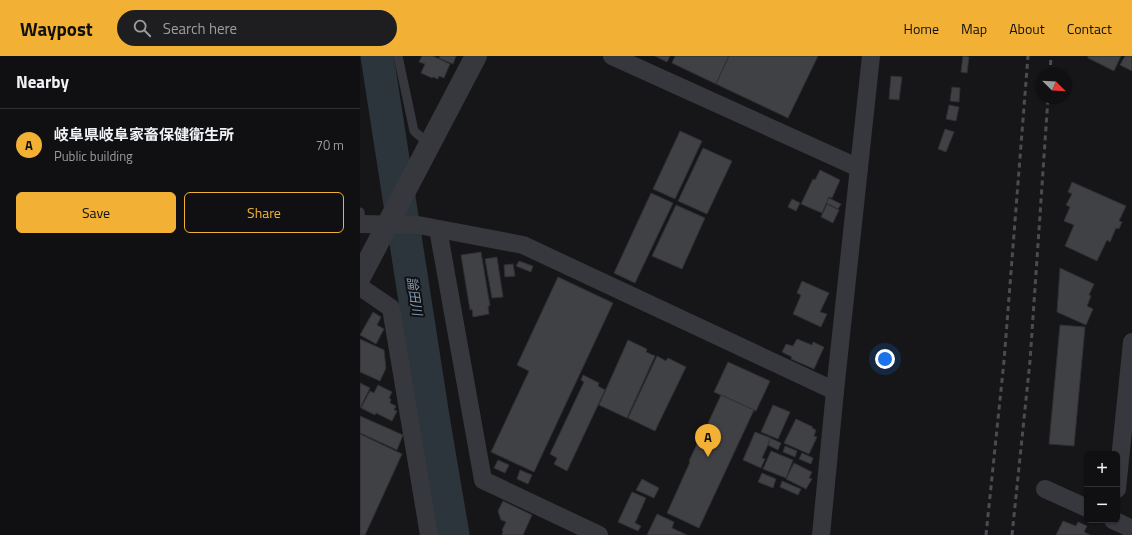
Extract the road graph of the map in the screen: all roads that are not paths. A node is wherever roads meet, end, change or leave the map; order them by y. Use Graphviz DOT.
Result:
graph roads {
  1 [pos="398,56"];
  2 [pos="476,56"];
  3 [pos="612,56"];
  4 [pos="872,56"];
  5 [pos="429,144"];
  6 [pos="859,168"];
  7 [pos="360,220"];
  8 [pos="438,229"];
  9 [pos="360,277"];
  10 [pos="360,287"];
  11 [pos="1132,342"];
  12 [pos="1131,368"];
  13 [pos="835,391"];
  14 [pos="1117,487"];
  15 [pos="1045,489"];
  16 [pos="1084,507"];
  17 [pos="1113,523"];
  18 [pos="1119,523"];
  19 [pos="1132,529"];
  20 [pos="429,535"];
  21 [pos="599,535"];
  22 [pos="821,535"];
  23 [pos="1112,535"];
  1 -- 5 [label="lane"];
  2 -- 5 [label="street"];
  3 -- 6 [label="street"];
  4 -- 6 [label="street"];
  5 -- 9 [label="street"];
  6 -- 13 [label="street"];
  7 -- 8 [label="street"];
  8 -- 13 [label="street"];
  8 -- 21 [label="street"];
  10 -- 20 [label="street"];
  11 -- 12 [label="street"];
  12 -- 14 [label="street"];
  13 -- 22 [label="street"];
  15 -- 16 [label="street"];
  17 -- 23 [label="street"];
  18 -- 19 [label="street"];
}
